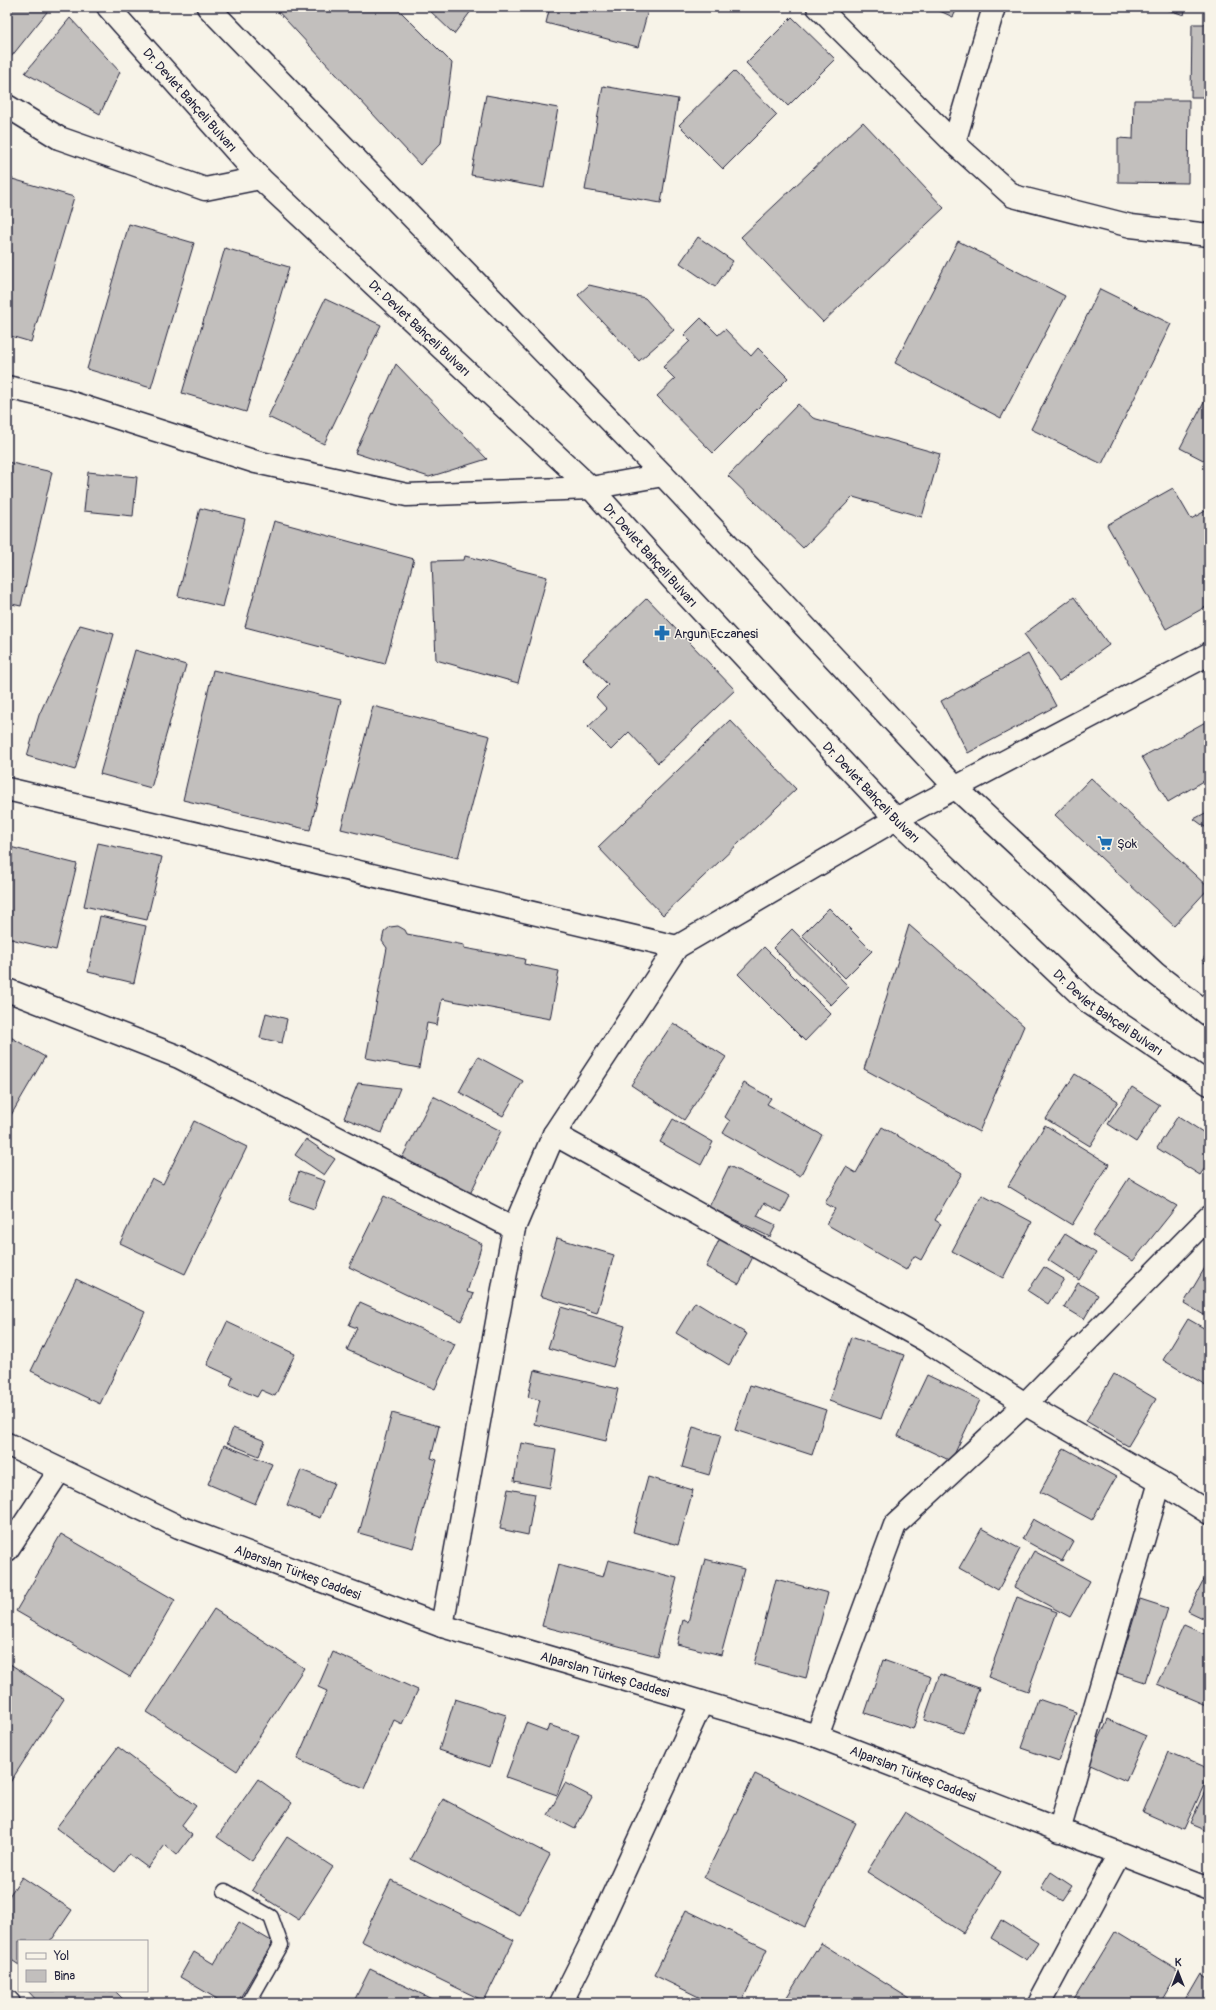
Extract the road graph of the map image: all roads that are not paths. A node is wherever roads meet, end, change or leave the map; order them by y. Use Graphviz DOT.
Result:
graph roads {
  1 [pos="108,7"];
  2 [pos="208,7"];
  3 [pos="818,7"];
  4 [pos="994,7"];
  5 [pos="7,106"];
  6 [pos="954,143"];
  7 [pos="260,178"];
  8 [pos="1209,235"];
  9 [pos="7,387"];
  10 [pos="663,475"];
  11 [pos="591,488"];
  12 [pos="1209,654"];
  13 [pos="956,788"];
  14 [pos="7,789"];
  15 [pos="896,819"];
  16 [pos="677,947"];
  17 [pos="7,990"];
  18 [pos="1209,1015"];
  19 [pos="1209,1084"];
  20 [pos="554,1134"];
  21 [pos="1209,1217"];
  22 [pos="514,1228"];
  23 [pos="1025,1404"];
  24 [pos="7,1444"];
  25 [pos="60,1470"];
  26 [pos="1160,1482"];
  27 [pos="1209,1513"];
  28 [pos="7,1550"];
  29 [pos="442,1626"];
  30 [pos="702,1702"];
  31 [pos="817,1736"];
  32 [pos="1060,1831"];
  33 [pos="1119,1854"];
  34 [pos="1209,1888"];
  35 [pos="225,1891"];
  36 [pos="7,2001"];
  37 [pos="9,2003"];
  38 [pos="248,2003"];
  39 [pos="561,2003"];
  40 [pos="1039,2003"];
  1 -- 7 [label="street, Dr. Devlet Bahçeli Bulvarı"];
  2 -- 10 [label="street"];
  3 -- 6 [label="street"];
  4 -- 6 [label="street"];
  5 -- 7 [label="street"];
  6 -- 8 [label="street"];
  7 -- 11 [label="street, Dr. Devlet Bahçeli Bulvarı"];
  9 -- 11 [label="street"];
  10 -- 11 [label="street"];
  10 -- 13 [label="street"];
  11 -- 15 [label="street, Dr. Devlet Bahçeli Bulvarı"];
  12 -- 13 [label="street"];
  13 -- 15 [label="street"];
  13 -- 18 [label="street"];
  14 -- 16 [label="street"];
  15 -- 16 [label="street"];
  15 -- 19 [label="street, Dr. Devlet Bahçeli Bulvarı"];
  16 -- 20 [label="street"];
  17 -- 22 [label="street"];
  20 -- 22 [label="street"];
  20 -- 23 [label="street"];
  21 -- 23 [label="street"];
  22 -- 29 [label="street"];
  23 -- 26 [label="street"];
  23 -- 31 [label="street"];
  24 -- 25 [label="street, Alparslan Türkeş Caddesi"];
  25 -- 28 [label="street"];
  25 -- 29 [label="street, Alparslan Türkeş Caddesi"];
  26 -- 27 [label="street"];
  26 -- 32 [label="street"];
  29 -- 30 [label="street, Alparslan Türkeş Caddesi"];
  30 -- 31 [label="street, Alparslan Türkeş Caddesi"];
  30 -- 39 [label="street"];
  31 -- 32 [label="street, Alparslan Türkeş Caddesi"];
  32 -- 33 [label="street, Alparslan Türkeş Caddesi"];
  33 -- 34 [label="street, Alparslan Türkeş Caddesi"];
  33 -- 40 [label="street"];
  35 -- 38 [label="lane"];
  36 -- 37 [label="street"];
}
